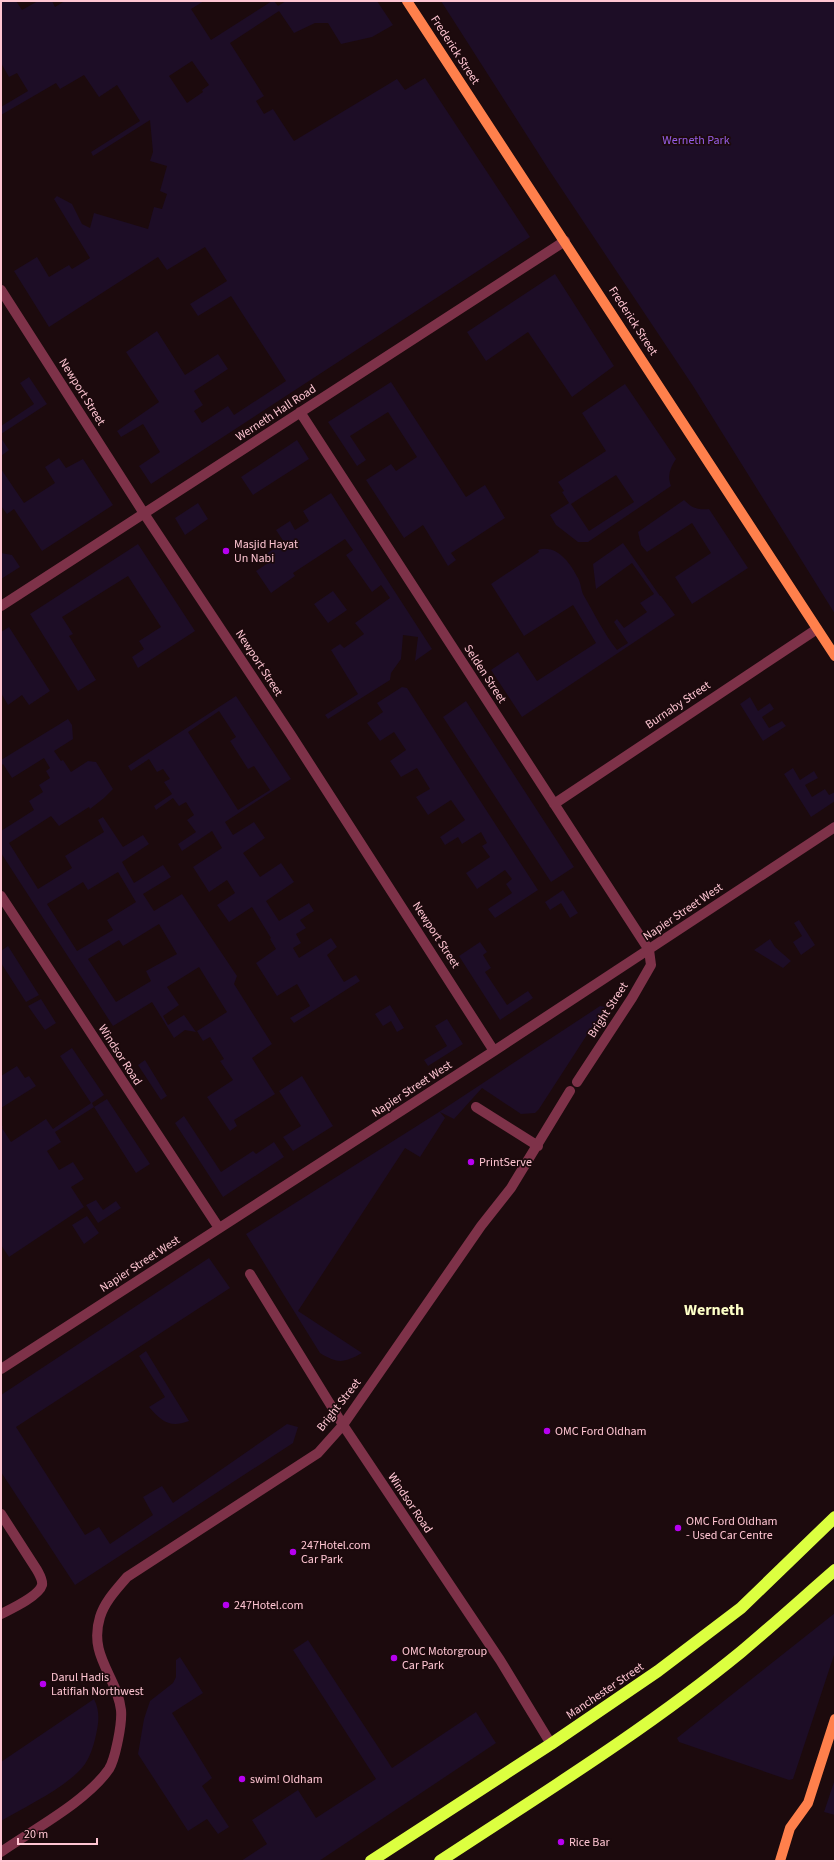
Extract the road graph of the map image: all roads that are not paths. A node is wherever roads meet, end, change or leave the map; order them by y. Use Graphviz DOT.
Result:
graph roads {
  1 [pos="407,1"];
  2 [pos="565,241"];
  3 [pos="1,290"];
  4 [pos="300,412"];
  5 [pos="144,515"];
  6 [pos="1,606"];
  7 [pos="817,629"];
  8 [pos="835,656"];
  9 [pos="554,804"];
  10 [pos="835,827"];
  11 [pos="1,896"];
  12 [pos="649,950"];
  13 [pos="494,1051"];
  14 [pos="577,1082"];
  15 [pos="570,1091"];
  16 [pos="476,1107"];
  17 [pos="538,1146"];
  18 [pos="219,1228"];
  19 [pos="250,1274"];
  20 [pos="1,1369"];
  21 [pos="343,1425"];
  22 [pos="1,1514"];
  23 [pos="835,1517"];
  24 [pos="835,1570"];
  25 [pos="1,1614"];
  26 [pos="835,1719"];
  27 [pos="551,1744"];
  28 [pos="1,1852"];
  29 [pos="371,1861"];
  30 [pos="440,1861"];
  31 [pos="780,1861"];
  1 -- 2 [label="main road, Frederick Street"];
  2 -- 4 [label="street, Werneth Hall Road"];
  2 -- 7 [label="main road, Frederick Street"];
  3 -- 5 [label="street, Newport Street"];
  4 -- 5 [label="street, Werneth Hall Road"];
  4 -- 9 [label="street, Selden Street"];
  5 -- 6 [label="street, Werneth Hall Road"];
  5 -- 13 [label="street, Newport Street"];
  7 -- 8 [label="main road, Frederick Street"];
  7 -- 9 [label="street, Burnaby Street"];
  9 -- 12 [label="street, Selden Street"];
  10 -- 12 [label="street, Napier Street West"];
  11 -- 18 [label="street, Windsor Road"];
  12 -- 13 [label="street, Napier Street West"];
  12 -- 14 [label="street, Bright Street"];
  13 -- 18 [label="street, Napier Street West"];
  15 -- 17 [label="street, Bright Street"];
  16 -- 17 [label="street"];
  17 -- 21 [label="street, Bright Street"];
  18 -- 20 [label="street, Napier Street West"];
  19 -- 21 [label="street, Windsor Road"];
  21 -- 27 [label="street, Windsor Road"];
  21 -- 28 [label="street, Bright Street"];
  22 -- 25 [label="street"];
  23 -- 27 [label="highway, Manchester Street"];
  24 -- 30 [label="highway"];
  26 -- 31 [label="main road"];
  27 -- 29 [label="highway, Manchester Street"];
}
